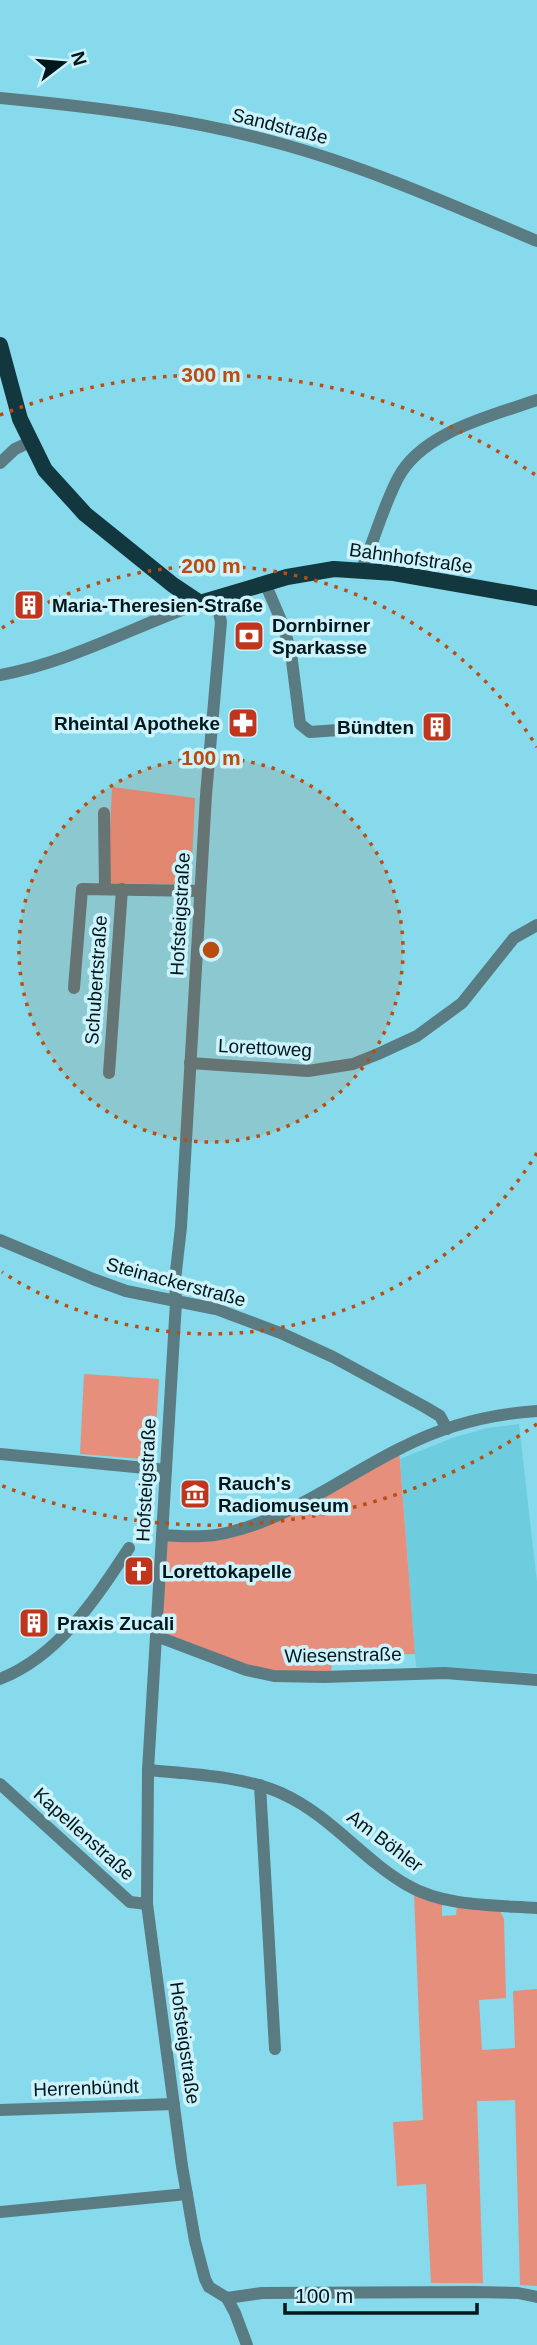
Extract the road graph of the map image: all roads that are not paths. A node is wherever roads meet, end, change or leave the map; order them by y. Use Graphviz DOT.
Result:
graph roads {
  1 [pos="0,98"];
  2 [pos="537,241"];
  3 [pos="0,345"];
  4 [pos="537,400"];
  5 [pos="30,442"];
  6 [pos="0,463"];
  7 [pos="362,569"];
  8 [pos="265,583"];
  9 [pos="537,598"];
  10 [pos="208,601"];
  11 [pos="0,675"];
  12 [pos="352,729"];
  13 [pos="104,813"];
  14 [pos="105,889"];
  15 [pos="122,889"];
  16 [pos="200,891"];
  17 [pos="537,925"];
  18 [pos="74,989"];
  19 [pos="190,1063"];
  20 [pos="109,1073"];
  21 [pos="0,1240"];
  22 [pos="176,1302"];
  23 [pos="537,1411"];
  24 [pos="447,1429"];
  25 [pos="0,1454"];
  26 [pos="166,1470"];
  27 [pos="162,1535"];
  28 [pos="129,1548"];
  29 [pos="156,1636"];
  30 [pos="0,1679"];
  31 [pos="537,1680"];
  32 [pos="148,1770"];
  33 [pos="0,1784"];
  34 [pos="260,1785"];
  35 [pos="147,1904"];
  36 [pos="537,1908"];
  37 [pos="275,2049"];
  38 [pos="174,2104"];
  39 [pos="0,2110"];
  40 [pos="187,2194"];
  41 [pos="0,2212"];
  42 [pos="537,2297"];
  43 [pos="227,2298"];
  44 [pos="247,2345"];
  1 -- 2 [label="street, Sandstraße"];
  3 -- 5 [label="main road"];
  4 -- 7 [label="street"];
  5 -- 6 [label="street"];
  5 -- 10 [label="main road"];
  7 -- 8 [label="main road, Bahnhofstraße"];
  7 -- 9 [label="main road, Bahnhofstraße"];
  8 -- 10 [label="main road, Bahnhofstraße"];
  8 -- 12 [label="street"];
  10 -- 11 [label="street"];
  10 -- 16 [label="street, Hofsteigstraße"];
  13 -- 14 [label="street, Schubertstraße"];
  14 -- 15 [label="street, Schubertstraße"];
  14 -- 18 [label="street, Schubertstraße"];
  15 -- 16 [label="street, Schubertstraße"];
  15 -- 20 [label="street, Schubertstraße"];
  16 -- 19 [label="street, Hofsteigstraße"];
  17 -- 19 [label="street, Lorettoweg"];
  19 -- 22 [label="street, Hofsteigstraße"];
  21 -- 22 [label="street, Steinackerstraße"];
  22 -- 24 [label="street, Steinackerstraße"];
  22 -- 26 [label="street, Hofsteigstraße"];
  23 -- 24 [label="street"];
  24 -- 27 [label="street"];
  25 -- 26 [label="street"];
  26 -- 27 [label="street, Hofsteigstraße"];
  27 -- 29 [label="street, Hofsteigstraße"];
  28 -- 30 [label="street"];
  29 -- 31 [label="street, Wiesenstraße"];
  29 -- 32 [label="street, Hofsteigstraße"];
  32 -- 34 [label="street, Am Böhler"];
  32 -- 35 [label="street, Hofsteigstraße"];
  33 -- 35 [label="street, Kapellenstraße"];
  34 -- 36 [label="street, Am Böhler"];
  34 -- 37 [label="street"];
  35 -- 38 [label="street, Hofsteigstraße"];
  38 -- 39 [label="street, Herrenbündt"];
  38 -- 40 [label="street, Hofsteigstraße"];
  40 -- 41 [label="street"];
  40 -- 43 [label="street, Hofsteigstraße"];
  42 -- 43 [label="street"];
  43 -- 44 [label="street, Hofsteigstraße"];
}
